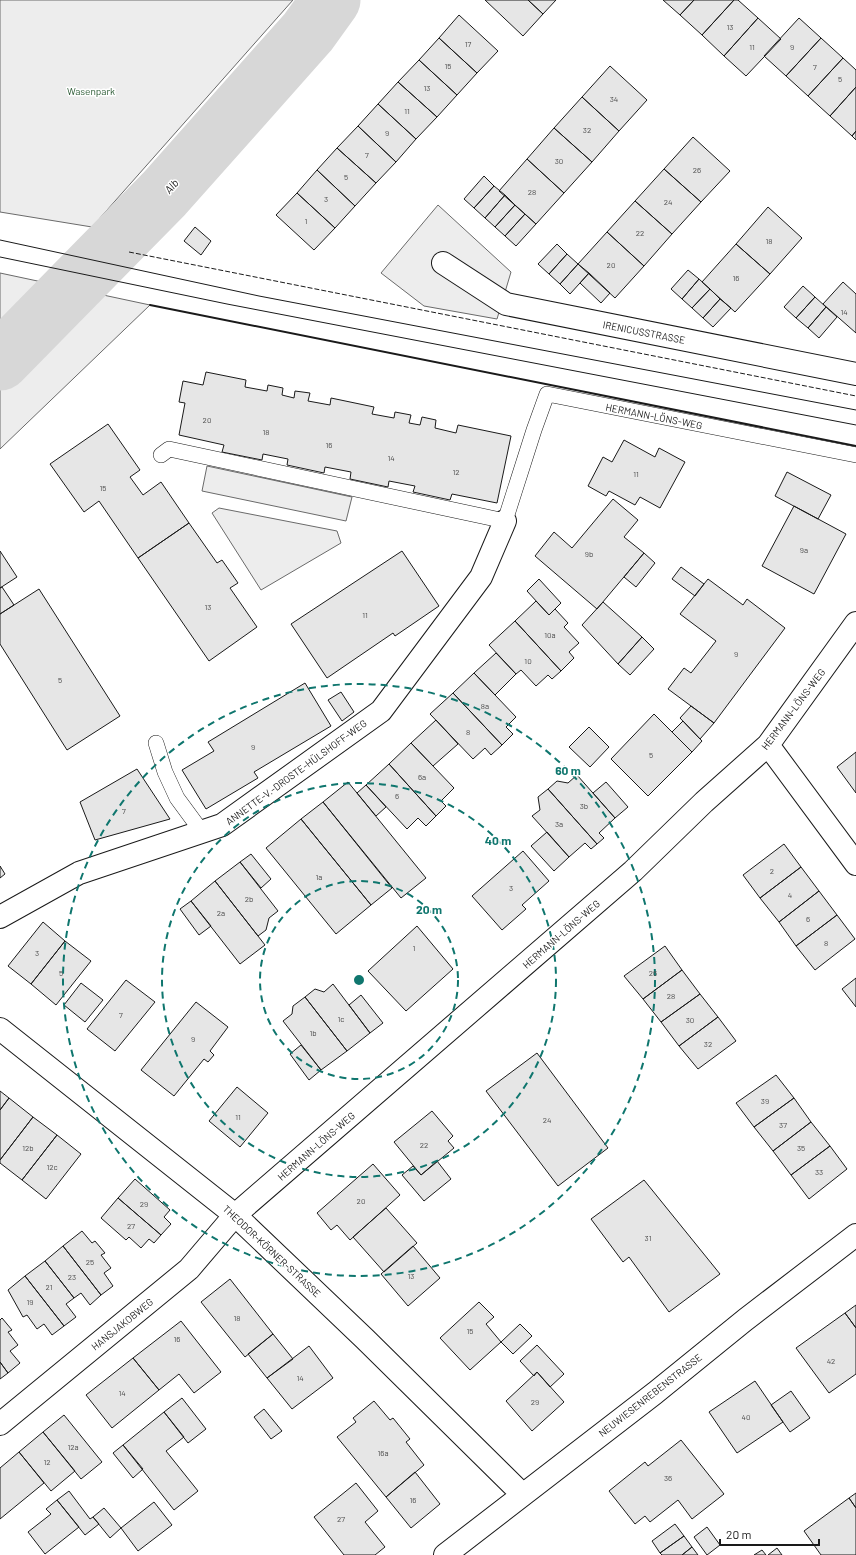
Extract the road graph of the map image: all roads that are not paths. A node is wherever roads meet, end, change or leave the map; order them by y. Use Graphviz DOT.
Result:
graph roads {
  1 [pos="443,263"];
  2 [pos="856,374"];
  3 [pos="547,394"];
  4 [pos="160,454"];
  5 [pos="856,454"];
  6 [pos="505,521"];
  7 [pos="855,627"];
  8 [pos="156,743"];
  9 [pos="768,745"];
  10 [pos="202,832"];
  11 [pos="856,864"];
  12 [pos="0,917"];
  13 [pos="1,1032"];
  14 [pos="235,1215"];
  15 [pos="856,1235"];
  16 [pos="0,1424"];
  17 [pos="522,1494"];
  18 [pos="445,1555"];
  1 -- 2 [label="street, IRENICUSSTRASSE"];
  3 -- 5 [label="lane, HERMANN-LÖNS-WEG"];
  3 -- 6 [label="lane, ANNETTE-V.-DROSTE-HÜLSHOFF-WEG"];
  4 -- 6 [label="lane"];
  6 -- 10 [label="street, ANNETTE-V.-DROSTE-HÜLSHOFF-WEG"];
  7 -- 9 [label="street, HERMANN-LÖNS-WEG"];
  8 -- 10 [label="lane"];
  9 -- 11 [label="street"];
  9 -- 14 [label="street, HERMANN-LÖNS-WEG"];
  10 -- 12 [label="street, ANNETTE-V.-DROSTE-HÜLSHOFF-WEG"];
  13 -- 14 [label="street, THEODOR-KÖRNER-STRASSE"];
  14 -- 16 [label="street, HANSJAKOBWEG"];
  14 -- 17 [label="street, THEODOR-KÖRNER-STRASSE"];
  15 -- 17 [label="street, NEUWIESENREBENSTRASSE"];
  17 -- 18 [label="street, NEUWIESENREBENSTRASSE"];
}
